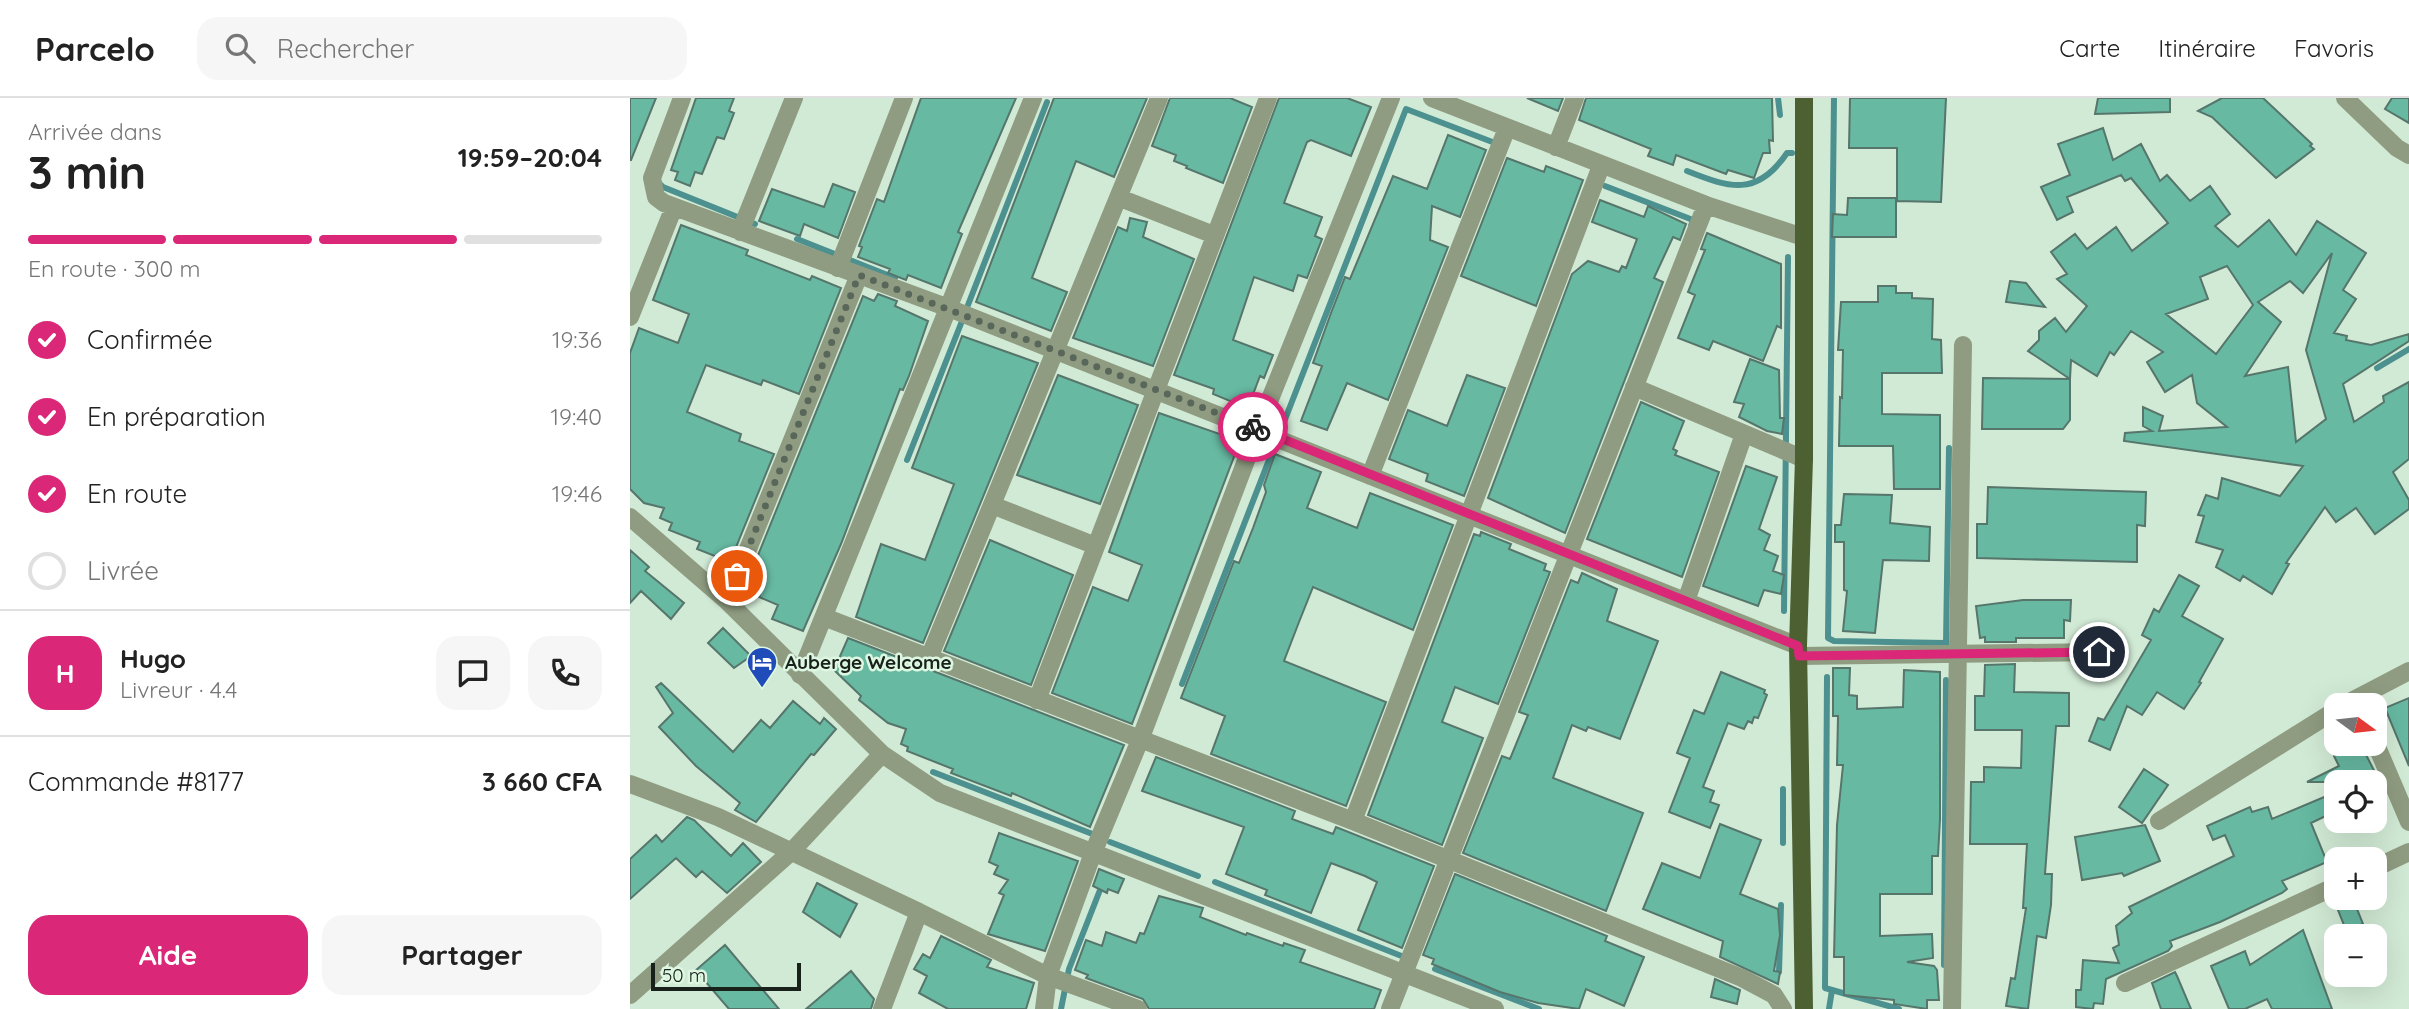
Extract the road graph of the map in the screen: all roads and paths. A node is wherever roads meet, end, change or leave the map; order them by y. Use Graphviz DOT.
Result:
graph roads {
  1 [pos="682,98"];
  2 [pos="794,98"];
  3 [pos="904,98"];
  4 [pos="1032,98"];
  5 [pos="1159,98"];
  6 [pos="1268,98"];
  7 [pos="1391,98"];
  8 [pos="1433,98"];
  9 [pos="1575,98"];
  10 [pos="1804,98"];
  11 [pos="2345,98"];
  12 [pos="1507,128"];
  13 [pos="1556,147"];
  14 [pos="2409,155"];
  15 [pos="1601,166"];
  16 [pos="1120,198"];
  17 [pos="1706,205"];
  18 [pos="674,207"];
  19 [pos="740,232"];
  20 [pos="1214,235"];
  21 [pos="1803,237"];
  22 [pos="838,268"];
  23 [pos="859,275"];
  24 [pos="946,307"];
  25 [pos="630,317"];
  26 [pos="1963,345"];
  27 [pos="1056,350"];
  28 [pos="1634,387"];
  29 [pos="1156,390"];
  30 [pos="1258,429"];
  31 [pos="1744,434"];
  32 [pos="1804,459"];
  33 [pos="1370,476"];
  34 [pos="992,505"];
  35 [pos="630,517"];
  36 [pos="1470,517"];
  37 [pos="1096,546"];
  38 [pos="1568,554"];
  39 [pos="727,601"];
  40 [pos="1686,601"];
  41 [pos="824,617"];
  42 [pos="1799,651"];
  43 [pos="2099,652"];
  44 [pos="1958,655"];
  45 [pos="929,658"];
  46 [pos="2409,671"];
  47 [pos="800,676"];
  48 [pos="2370,693"];
  49 [pos="1037,700"];
  50 [pos="2324,718"];
  51 [pos="1140,740"];
  52 [pos="882,754"];
  53 [pos="2381,756"];
  54 [pos="630,784"];
  55 [pos="1353,821"];
  56 [pos="2160,821"];
  57 [pos="2409,822"];
  58 [pos="792,852"];
  59 [pos="2409,852"];
  60 [pos="1093,853"];
  61 [pos="1451,860"];
  62 [pos="2387,862"];
  63 [pos="2324,892"];
  64 [pos="919,912"];
  65 [pos="1404,974"];
  66 [pos="1048,976"];
  67 [pos="2125,983"];
  68 [pos="630,995"];
  69 [pos="882,1009"];
  70 [pos="1044,1009"];
  71 [pos="1138,1009"];
  72 [pos="1390,1009"];
  73 [pos="1495,1009"];
  74 [pos="1783,1009"];
  75 [pos="1804,1009"];
  76 [pos="1952,1009"];
  1 -- 18 [label="street"];
  2 -- 19 [label="street"];
  3 -- 22 [label="street"];
  4 -- 24 [label="street"];
  5 -- 16 [label="street"];
  6 -- 20 [label="street"];
  7 -- 30 [label="street"];
  8 -- 12 [label="street"];
  9 -- 13 [label="street"];
  10 -- 21 [label="main road"];
  11 -- 14 [label="street"];
  12 -- 13 [label="street"];
  12 -- 33 [label="street"];
  13 -- 15 [label="street"];
  15 -- 17 [label="street"];
  15 -- 36 [label="street"];
  16 -- 20 [label="street"];
  16 -- 27 [label="street"];
  17 -- 21 [label="street"];
  17 -- 28 [label="street"];
  18 -- 19 [label="street"];
  18 -- 25 [label="street"];
  19 -- 22 [label="street"];
  20 -- 29 [label="street"];
  21 -- 32 [label="main road"];
  22 -- 23 [label="street"];
  23 -- 24 [label="street"];
  23 -- 39 [label="street"];
  24 -- 27 [label="street"];
  24 -- 41 [label="street"];
  26 -- 44 [label="street"];
  27 -- 29 [label="street"];
  27 -- 34 [label="street"];
  28 -- 31 [label="street"];
  28 -- 38 [label="street"];
  29 -- 30 [label="street"];
  29 -- 37 [label="street"];
  30 -- 33 [label="street"];
  30 -- 51 [label="street"];
  31 -- 32 [label="street"];
  31 -- 40 [label="street"];
  32 -- 42 [label="main road"];
  33 -- 36 [label="street"];
  34 -- 37 [label="street"];
  34 -- 45 [label="street"];
  35 -- 39 [label="street"];
  36 -- 38 [label="street"];
  36 -- 55 [label="street"];
  37 -- 49 [label="street"];
  38 -- 40 [label="street"];
  38 -- 61 [label="street"];
  39 -- 47 [label="street"];
  40 -- 42 [label="street"];
  41 -- 45 [label="street"];
  41 -- 47 [label="street"];
  42 -- 44 [label="street"];
  42 -- 75 [label="main road"];
  43 -- 44 [label="street"];
  44 -- 76 [label="street"];
  45 -- 49 [label="street"];
  46 -- 48 [label="street"];
  47 -- 52 [label="street"];
  49 -- 51 [label="street"];
  50 -- 56 [label="street"];
  51 -- 55 [label="street"];
  51 -- 60 [label="street"];
  52 -- 58 [label="street"];
  52 -- 60 [label="street"];
  53 -- 57 [label="street"];
  54 -- 58 [label="street"];
  55 -- 61 [label="street"];
  58 -- 64 [label="street"];
  58 -- 68 [label="street"];
  59 -- 62 [label="street"];
  60 -- 65 [label="street"];
  60 -- 66 [label="street"];
  61 -- 65 [label="street"];
  61 -- 74 [label="street"];
  63 -- 67 [label="street"];
  64 -- 66 [label="street"];
  64 -- 69 [label="street"];
  65 -- 72 [label="street"];
  65 -- 73 [label="street"];
  66 -- 70 [label="street"];
  66 -- 71 [label="street"];
}
